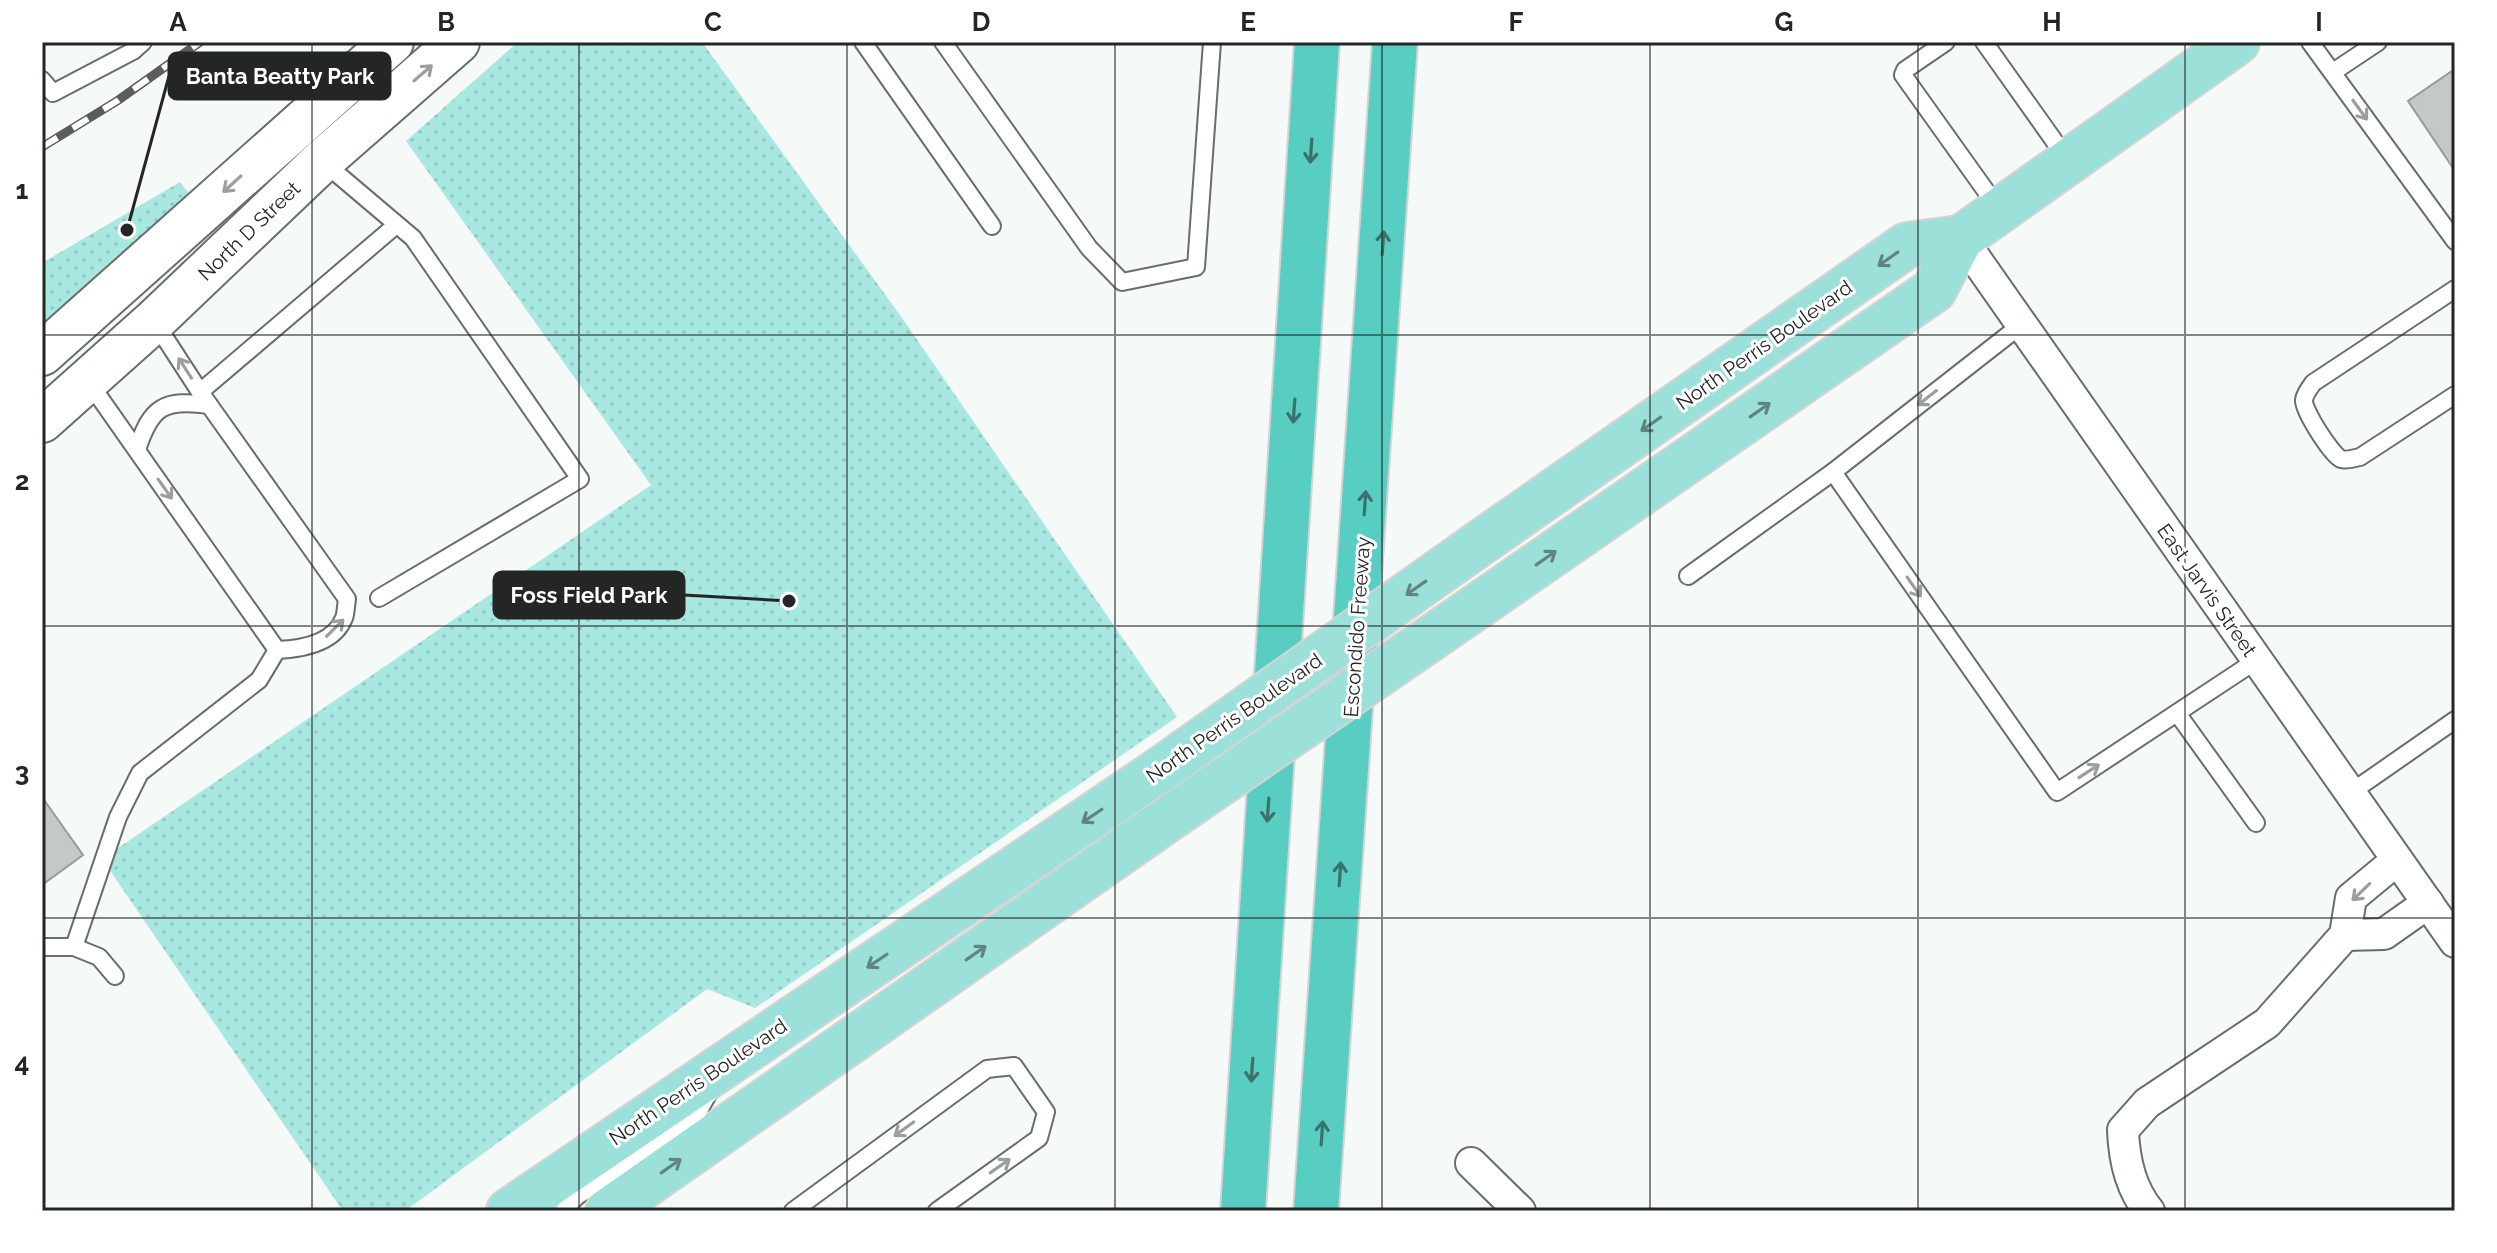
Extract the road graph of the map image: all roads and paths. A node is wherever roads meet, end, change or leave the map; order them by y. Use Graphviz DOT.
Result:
graph roads {
  1 [pos="143,42"];
  2 [pos="392,42"];
  3 [pos="458,42"];
  4 [pos="863,42"];
  5 [pos="943,42"];
  6 [pos="1212,42"];
  7 [pos="1317,42"];
  8 [pos="1395,42"];
  9 [pos="1946,42"];
  10 [pos="1984,42"];
  11 [pos="2237,42"];
  12 [pos="2310,42"];
  13 [pos="2378,42"];
  14 [pos="2333,72"];
  15 [pos="42,80"];
  16 [pos="290,132"];
  17 [pos="2068,160"];
  18 [pos="322,161"];
  19 [pos="1998,209"];
  20 [pos="395,226"];
  21 [pos="992,226"];
  22 [pos="1961,238"];
  23 [pos="2455,241"];
  24 [pos="2455,289"];
  25 [pos="154,321"];
  26 [pos="2021,325"];
  27 [pos="42,354"];
  28 [pos="87,380"];
  29 [pos="2455,395"];
  30 [pos="204,399"];
  31 [pos="42,421"];
  32 [pos="137,450"];
  33 [pos="1833,472"];
  34 [pos="1688,576"];
  35 [pos="379,598"];
  36 [pos="277,650"];
  37 [pos="2257,660"];
  38 [pos="2177,713"];
  39 [pos="2455,720"];
  40 [pos="2350,793"];
  41 [pos="2256,823"];
  42 [pos="2397,860"];
  43 [pos="2428,903"];
  44 [pos="2345,935"];
  45 [pos="2455,942"];
  46 [pos="42,947"];
  47 [pos="74,947"];
  48 [pos="115,976"];
  49 [pos="721,1065"];
  50 [pos="1471,1163"];
  51 [pos="627,1205"];
  52 [pos="509,1211"];
  53 [pos="564,1211"];
  54 [pos="793,1211"];
  55 [pos="937,1211"];
  56 [pos="1243,1211"];
  57 [pos="1316,1211"];
  58 [pos="1520,1211"];
  59 [pos="2149,1211"];
  1 -- 15 [label="lane"];
  2 -- 16 [label="main road"];
  18 -- 3 [label="main road, North D Street, one-way"];
  4 -- 21 [label="lane"];
  5 -- 6 [label="lane"];
  7 -- 56 [label="highway, one-way"];
  57 -- 8 [label="highway, Escondido Freeway, one-way"];
  9 -- 19 [label="lane"];
  10 -- 17 [label="lane"];
  11 -- 17 [label="main road"];
  12 -- 14 [label="lane"];
  13 -- 14 [label="lane"];
  14 -- 23 [label="lane, one-way"];
  16 -- 18 [label="main road"];
  16 -- 27 [label="main road, one-way"];
  17 -- 19 [label="main road"];
  18 -- 20 [label="lane"];
  18 -- 25 [label="main road, North D Street"];
  19 -- 22 [label="main road"];
  20 -- 30 [label="lane"];
  20 -- 35 [label="lane"];
  22 -- 26 [label="street, East Jarvis Street"];
  22 -- 49 [label="main road, North Perris Boulevard, one-way, bridge"];
  51 -- 22 [label="main road, one-way, bridge"];
  24 -- 29 [label="lane"];
  25 -- 28 [label="main road, North D Street"];
  30 -- 25 [label="lane, one-way"];
  26 -- 33 [label="lane, one-way"];
  26 -- 37 [label="street, East Jarvis Street"];
  28 -- 31 [label="main road, North D Street"];
  28 -- 32 [label="lane"];
  30 -- 32 [label="lane"];
  36 -- 30 [label="lane, one-way"];
  32 -- 36 [label="lane, one-way"];
  33 -- 34 [label="lane"];
  33 -- 38 [label="lane, one-way"];
  36 -- 47 [label="lane"];
  37 -- 38 [label="lane"];
  37 -- 40 [label="street, East Jarvis Street"];
  38 -- 41 [label="lane"];
  39 -- 40 [label="lane"];
  40 -- 42 [label="street, East Jarvis Street"];
  42 -- 43 [label="street, East Jarvis Street"];
  42 -- 44 [label="street, one-way"];
  43 -- 44 [label="street"];
  43 -- 45 [label="street, East Jarvis Street"];
  44 -- 59 [label="street"];
  46 -- 47 [label="lane"];
  47 -- 48 [label="lane"];
  49 -- 52 [label="main road, North Perris Boulevard"];
  49 -- 53 [label="lane"];
  50 -- 58 [label="street"];
  55 -- 54 [label="lane, one-way"];
}
